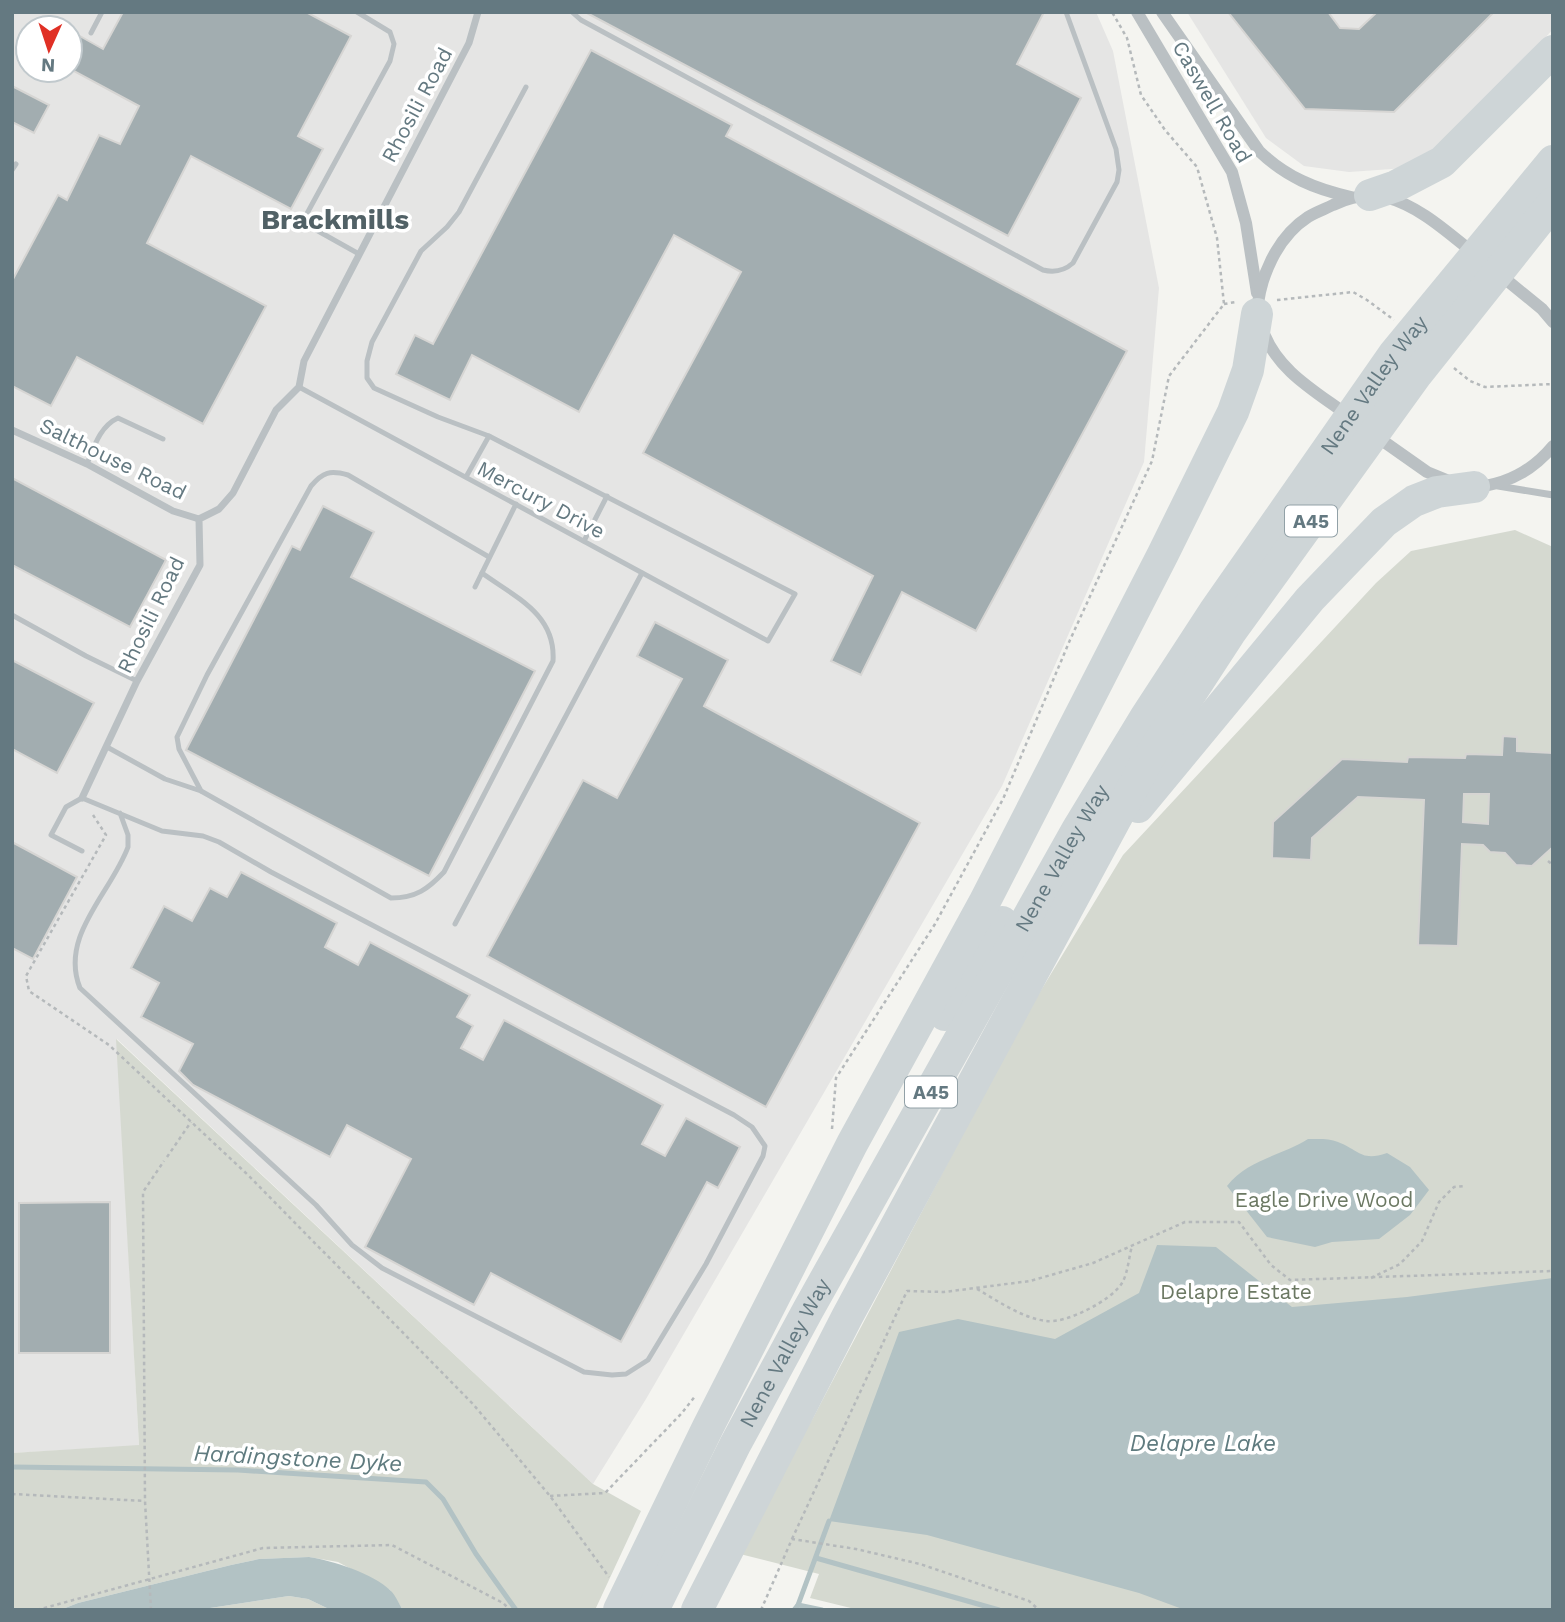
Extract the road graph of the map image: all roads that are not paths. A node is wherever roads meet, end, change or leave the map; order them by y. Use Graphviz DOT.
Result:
graph roads {
  1 [pos="102,12"];
  2 [pos="358,12"];
  3 [pos="478,12"];
  4 [pos="572,12"];
  5 [pos="1066,12"];
  6 [pos="1137,12"];
  7 [pos="1162,12"];
  8 [pos="92,33"];
  9 [pos="1552,51"];
  10 [pos="526,88"];
  11 [pos="1553,161"];
  12 [pos="16,164"];
  13 [pos="12,170"];
  14 [pos="1361,196"];
  15 [pos="1553,204"];
  16 [pos="359,254"];
  17 [pos="1257,303"];
  18 [pos="1553,321"];
  19 [pos="299,387"];
  20 [pos="12,430"];
  21 [pos="489,436"];
  22 [pos="163,439"];
  23 [pos="1553,446"];
  24 [pos="87,464"];
  25 [pos="466,477"];
  26 [pos="1484,486"];
  27 [pos="1553,495"];
  28 [pos="607,496"];
  29 [pos="516,504"];
  30 [pos="199,519"];
  31 [pos="584,541"];
  32 [pos="489,557"];
  33 [pos="482,573"];
  34 [pos="642,573"];
  35 [pos="475,587"];
  36 [pos="1214,612"];
  37 [pos="12,615"];
  38 [pos="137,681"];
  39 [pos="107,747"];
  40 [pos="201,791"];
  41 [pos="82,797"];
  42 [pos="120,813"];
  43 [pos="82,851"];
  44 [pos="1097,856"];
  45 [pos="455,924"];
  46 [pos="778,1292"];
  47 [pos="625,1586"];
  48 [pos="660,1596"];
  49 [pos="699,1605"];
  1 -- 8 [label="lane"];
  2 -- 16 [label="lane"];
  3 -- 16 [label="street, Rhosili Road"];
  4 -- 5 [label="lane"];
  6 -- 17 [label="street, Caswell Road"];
  7 -- 14 [label="street, Caswell Road"];
  9 -- 14 [label="highway"];
  10 -- 21 [label="lane"];
  11 -- 36 [label="highway, Nene Valley Way / A45"];
  12 -- 13 [label="lane"];
  14 -- 17 [label="street"];
  14 -- 18 [label="street, Caswell Road"];
  15 -- 44 [label="highway, Nene Valley Way / A45"];
  16 -- 19 [label="street, Rhosili Road"];
  17 -- 26 [label="street, Caswell Road"];
  17 -- 46 [label="highway"];
  19 -- 25 [label="lane, Mercury Drive"];
  19 -- 30 [label="street, Rhosili Road"];
  20 -- 24 [label="street, Salthouse Road"];
  21 -- 25 [label="lane"];
  21 -- 28 [label="lane"];
  22 -- 24 [label="lane"];
  23 -- 26 [label="street"];
  24 -- 30 [label="street, Salthouse Road"];
  25 -- 29 [label="lane, Mercury Drive"];
  26 -- 27 [label="street"];
  26 -- 44 [label="highway"];
  28 -- 31 [label="lane"];
  28 -- 34 [label="lane, Mercury Drive"];
  29 -- 31 [label="lane, Mercury Drive"];
  29 -- 32 [label="lane"];
  30 -- 38 [label="street, Rhosili Road"];
  31 -- 34 [label="lane, Mercury Drive"];
  32 -- 33 [label="lane"];
  32 -- 40 [label="lane"];
  33 -- 35 [label="lane"];
  33 -- 40 [label="lane"];
  34 -- 45 [label="lane"];
  36 -- 46 [label="highway"];
  36 -- 48 [label="highway, Nene Valley Way / A45"];
  37 -- 38 [label="lane"];
  38 -- 39 [label="street, Rhosili Road"];
  39 -- 40 [label="lane"];
  39 -- 41 [label="street, Rhosili Road"];
  41 -- 42 [label="lane"];
  41 -- 43 [label="lane"];
  42 -- 42 [label="lane"];
  44 -- 49 [label="highway, Nene Valley Way / A45"];
  46 -- 47 [label="highway"];
}
